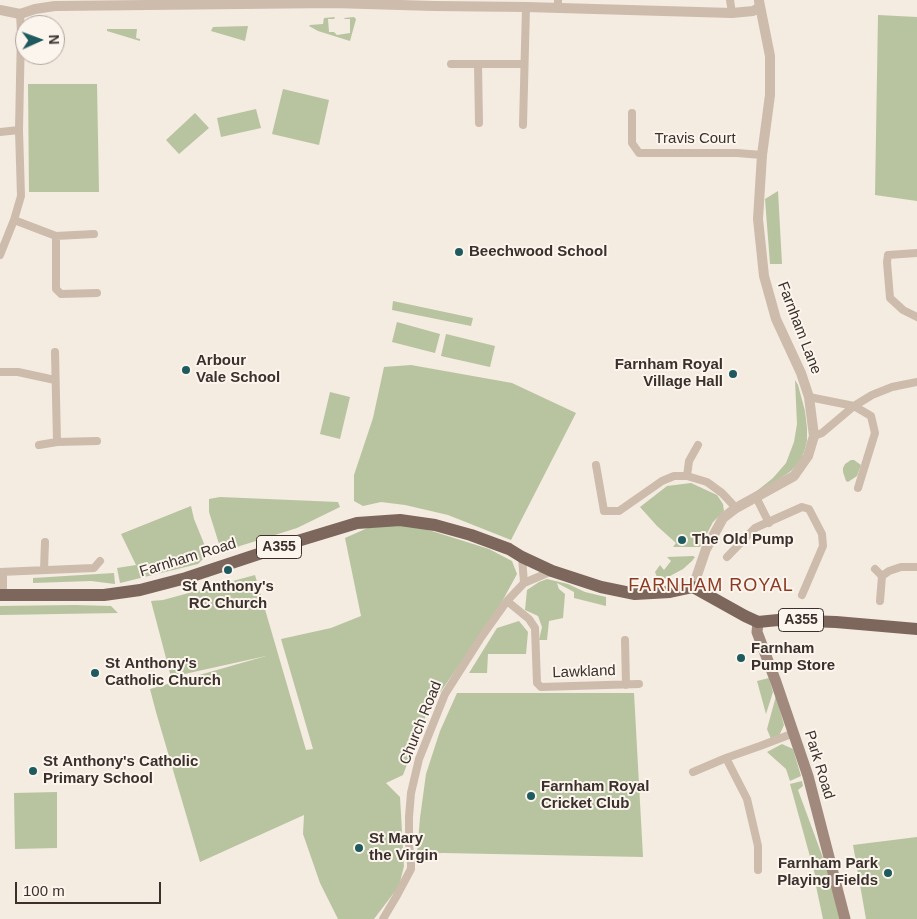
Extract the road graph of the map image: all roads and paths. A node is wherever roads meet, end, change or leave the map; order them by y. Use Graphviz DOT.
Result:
graph roads {
  1 [pos="730,0"];
  2 [pos="200,2"];
  3 [pos="333,2"];
  4 [pos="82,3"];
  5 [pos="760,3"];
  6 [pos="558,4"];
  7 [pos="526,7"];
  8 [pos="0,10"];
  9 [pos="732,13"];
  10 [pos="20,14"];
  11 [pos="450,64"];
  12 [pos="478,64"];
  13 [pos="524,64"];
  14 [pos="632,113"];
  15 [pos="479,123"];
  16 [pos="523,125"];
  17 [pos="19,130"];
  18 [pos="0,132"];
  19 [pos="762,155"];
  20 [pos="14,220"];
  21 [pos="94,234"];
  22 [pos="56,236"];
  23 [pos="917,253"];
  24 [pos="0,255"];
  25 [pos="97,293"];
  26 [pos="917,317"];
  27 [pos="55,352"];
  28 [pos="0,372"];
  29 [pos="55,380"];
  30 [pos="917,382"];
  31 [pos="809,397"];
  32 [pos="854,406"];
  33 [pos="814,436"];
  34 [pos="97,441"];
  35 [pos="57,442"];
  36 [pos="698,444"];
  37 [pos="39,445"];
  38 [pos="596,465"];
  39 [pos="687,476"];
  40 [pos="858,488"];
  41 [pos="756,497"];
  42 [pos="736,508"];
  43 [pos="769,523"];
  44 [pos="45,542"];
  45 [pos="522,557"];
  46 [pos="727,557"];
  47 [pos="100,561"];
  48 [pos="917,567"];
  49 [pos="875,569"];
  50 [pos="44,570"];
  51 [pos="552,571"];
  52 [pos="1,572"];
  53 [pos="882,576"];
  54 [pos="524,583"];
  55 [pos="693,587"];
  56 [pos="2,595"];
  57 [pos="802,595"];
  58 [pos="507,601"];
  59 [pos="880,601"];
  60 [pos="758,622"];
  61 [pos="917,629"];
  62 [pos="624,640"];
  63 [pos="626,684"];
  64 [pos="639,684"];
  65 [pos="794,733"];
  66 [pos="726,758"];
  67 [pos="693,772"];
  68 [pos="758,870"];
  69 [pos="383,919"];
  70 [pos="845,919"];
  1 -- 9 [label="street"];
  2 -- 3 [label="street"];
  2 -- 4 [label="street"];
  3 -- 7 [label="street"];
  4 -- 10 [label="street"];
  5 -- 9 [label="street"];
  5 -- 19 [label="street, Farnham Lane"];
  6 -- 7 [label="street"];
  6 -- 9 [label="street"];
  7 -- 13 [label="street"];
  8 -- 10 [label="street"];
  10 -- 17 [label="street"];
  11 -- 12 [label="street"];
  12 -- 13 [label="street"];
  12 -- 15 [label="street"];
  13 -- 16 [label="street"];
  14 -- 19 [label="street, Travis Court"];
  17 -- 18 [label="street"];
  17 -- 20 [label="street"];
  19 -- 31 [label="street, Farnham Lane"];
  20 -- 22 [label="street"];
  20 -- 24 [label="street"];
  21 -- 22 [label="street"];
  22 -- 25 [label="street"];
  23 -- 26 [label="street"];
  27 -- 29 [label="street"];
  28 -- 29 [label="street"];
  29 -- 35 [label="street"];
  30 -- 32 [label="street"];
  31 -- 32 [label="street"];
  31 -- 33 [label="street, Farnham Lane"];
  32 -- 33 [label="street"];
  32 -- 40 [label="street"];
  33 -- 41 [label="street, Farnham Lane"];
  34 -- 35 [label="street"];
  35 -- 37 [label="street"];
  36 -- 39 [label="street"];
  38 -- 39 [label="street"];
  39 -- 42 [label="street"];
  41 -- 42 [label="street, Farnham Lane"];
  41 -- 43 [label="street"];
  42 -- 55 [label="street, Farnham Lane"];
  43 -- 46 [label="street"];
  43 -- 57 [label="street"];
  44 -- 50 [label="street"];
  45 -- 51 [label="main road, Farnham Road / A355"];
  45 -- 54 [label="street"];
  45 -- 56 [label="main road, Farnham Road / A355"];
  47 -- 50 [label="street, Farnham Road"];
  48 -- 53 [label="street"];
  49 -- 53 [label="street"];
  50 -- 52 [label="street, Farnham Road"];
  51 -- 54 [label="street, Church Road"];
  51 -- 55 [label="main road, Farnham Road / A355"];
  52 -- 56 [label="street, Farnham Road"];
  53 -- 59 [label="street"];
  54 -- 58 [label="street, Church Road"];
  55 -- 60 [label="main road, A355"];
  58 -- 63 [label="street, Lawkland"];
  58 -- 69 [label="street, Church Road"];
  60 -- 61 [label="main road, A355"];
  60 -- 65 [label="main road, Park Road"];
  62 -- 63 [label="street"];
  63 -- 64 [label="street, Lawkland"];
  65 -- 66 [label="street"];
  65 -- 70 [label="main road, Park Road"];
  66 -- 67 [label="street"];
  66 -- 68 [label="street"];
}
